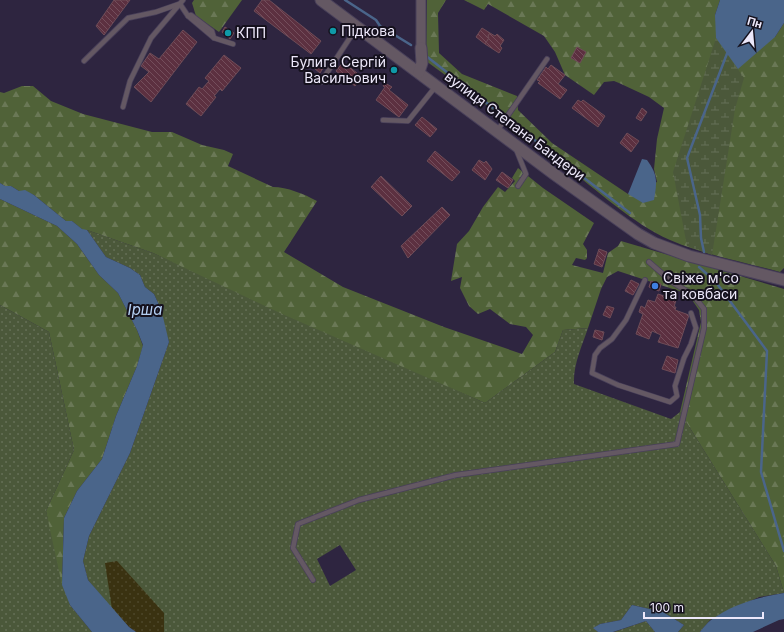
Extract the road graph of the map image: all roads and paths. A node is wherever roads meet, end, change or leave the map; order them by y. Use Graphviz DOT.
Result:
graph roads {
  1 [pos="321,0"];
  2 [pos="421,0"];
  3 [pos="181,2"];
  4 [pos="188,16"];
  5 [pos="357,26"];
  6 [pos="214,38"];
  7 [pos="233,44"];
  8 [pos="422,48"];
  9 [pos="547,59"];
  10 [pos="84,61"];
  11 [pos="419,72"];
  12 [pos="321,82"];
  13 [pos="436,86"];
  14 [pos="123,107"];
  15 [pos="382,120"];
  16 [pos="497,131"];
  17 [pos="514,144"];
  18 [pos="518,186"];
  19 [pos="649,262"];
  20 [pos="781,277"];
  21 [pos="645,280"];
  22 [pos="691,313"];
  23 [pos="313,580"];
  1 -- 5 [label="street, вулиця Степана Бандери"];
  2 -- 8 [label="street"];
  3 -- 4 [label="lane"];
  3 -- 10 [label="lane"];
  3 -- 14 [label="lane"];
  4 -- 6 [label="lane"];
  4 -- 6 [label="lane"];
  5 -- 11 [label="street, вулиця Степана Бандери"];
  5 -- 12 [label="lane"];
  6 -- 7 [label="lane"];
  8 -- 11 [label="street"];
  9 -- 16 [label="lane"];
  11 -- 13 [label="street, вулиця Степана Бандери"];
  13 -- 15 [label="lane"];
  13 -- 16 [label="street, вулиця Степана Бандери"];
  16 -- 17 [label="street, вулиця Степана Бандери"];
  17 -- 18 [label="lane"];
  17 -- 20 [label="street, вулиця Степана Бандери"];
  19 -- 23 [label="lane"];
  21 -- 22 [label="lane"];
}
